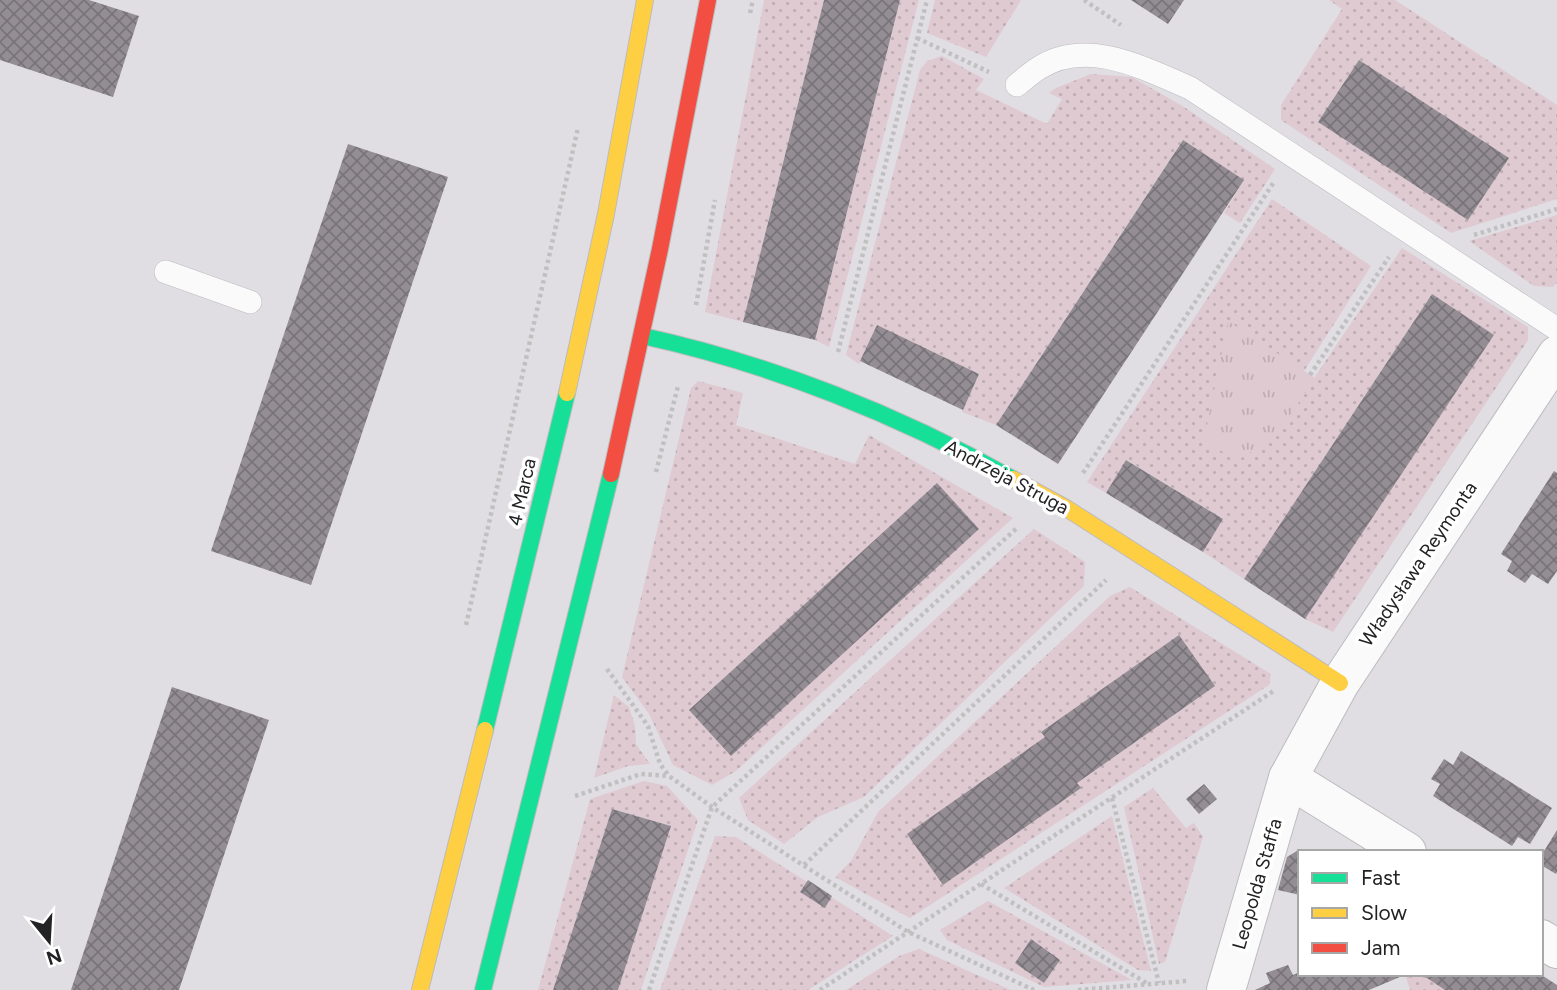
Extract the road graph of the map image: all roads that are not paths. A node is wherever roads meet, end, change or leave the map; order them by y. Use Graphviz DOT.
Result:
graph roads {
  1 [pos="645,0"];
  2 [pos="708,0"];
  3 [pos="1017,85"];
  4 [pos="166,272"];
  5 [pos="250,302"];
  6 [pos="1557,329"];
  7 [pos="643,336"];
  8 [pos="1557,355"];
  9 [pos="1327,674"];
  10 [pos="1288,778"];
  11 [pos="1404,850"];
  12 [pos="1228,984"];
  13 [pos="420,990"];
  14 [pos="484,990"];
  1 -- 13 [label="main road, 4 Marca"];
  2 -- 7 [label="main road"];
  3 -- 6 [label="lane"];
  4 -- 5 [label="lane"];
  7 -- 9 [label="main road, Andrzeja Struga"];
  7 -- 14 [label="main road"];
  8 -- 9 [label="street, Władysława Reymonta"];
  9 -- 10 [label="street, Władysława Reymonta"];
  10 -- 11 [label="street"];
  10 -- 12 [label="street, Leopolda Staffa"];
}
